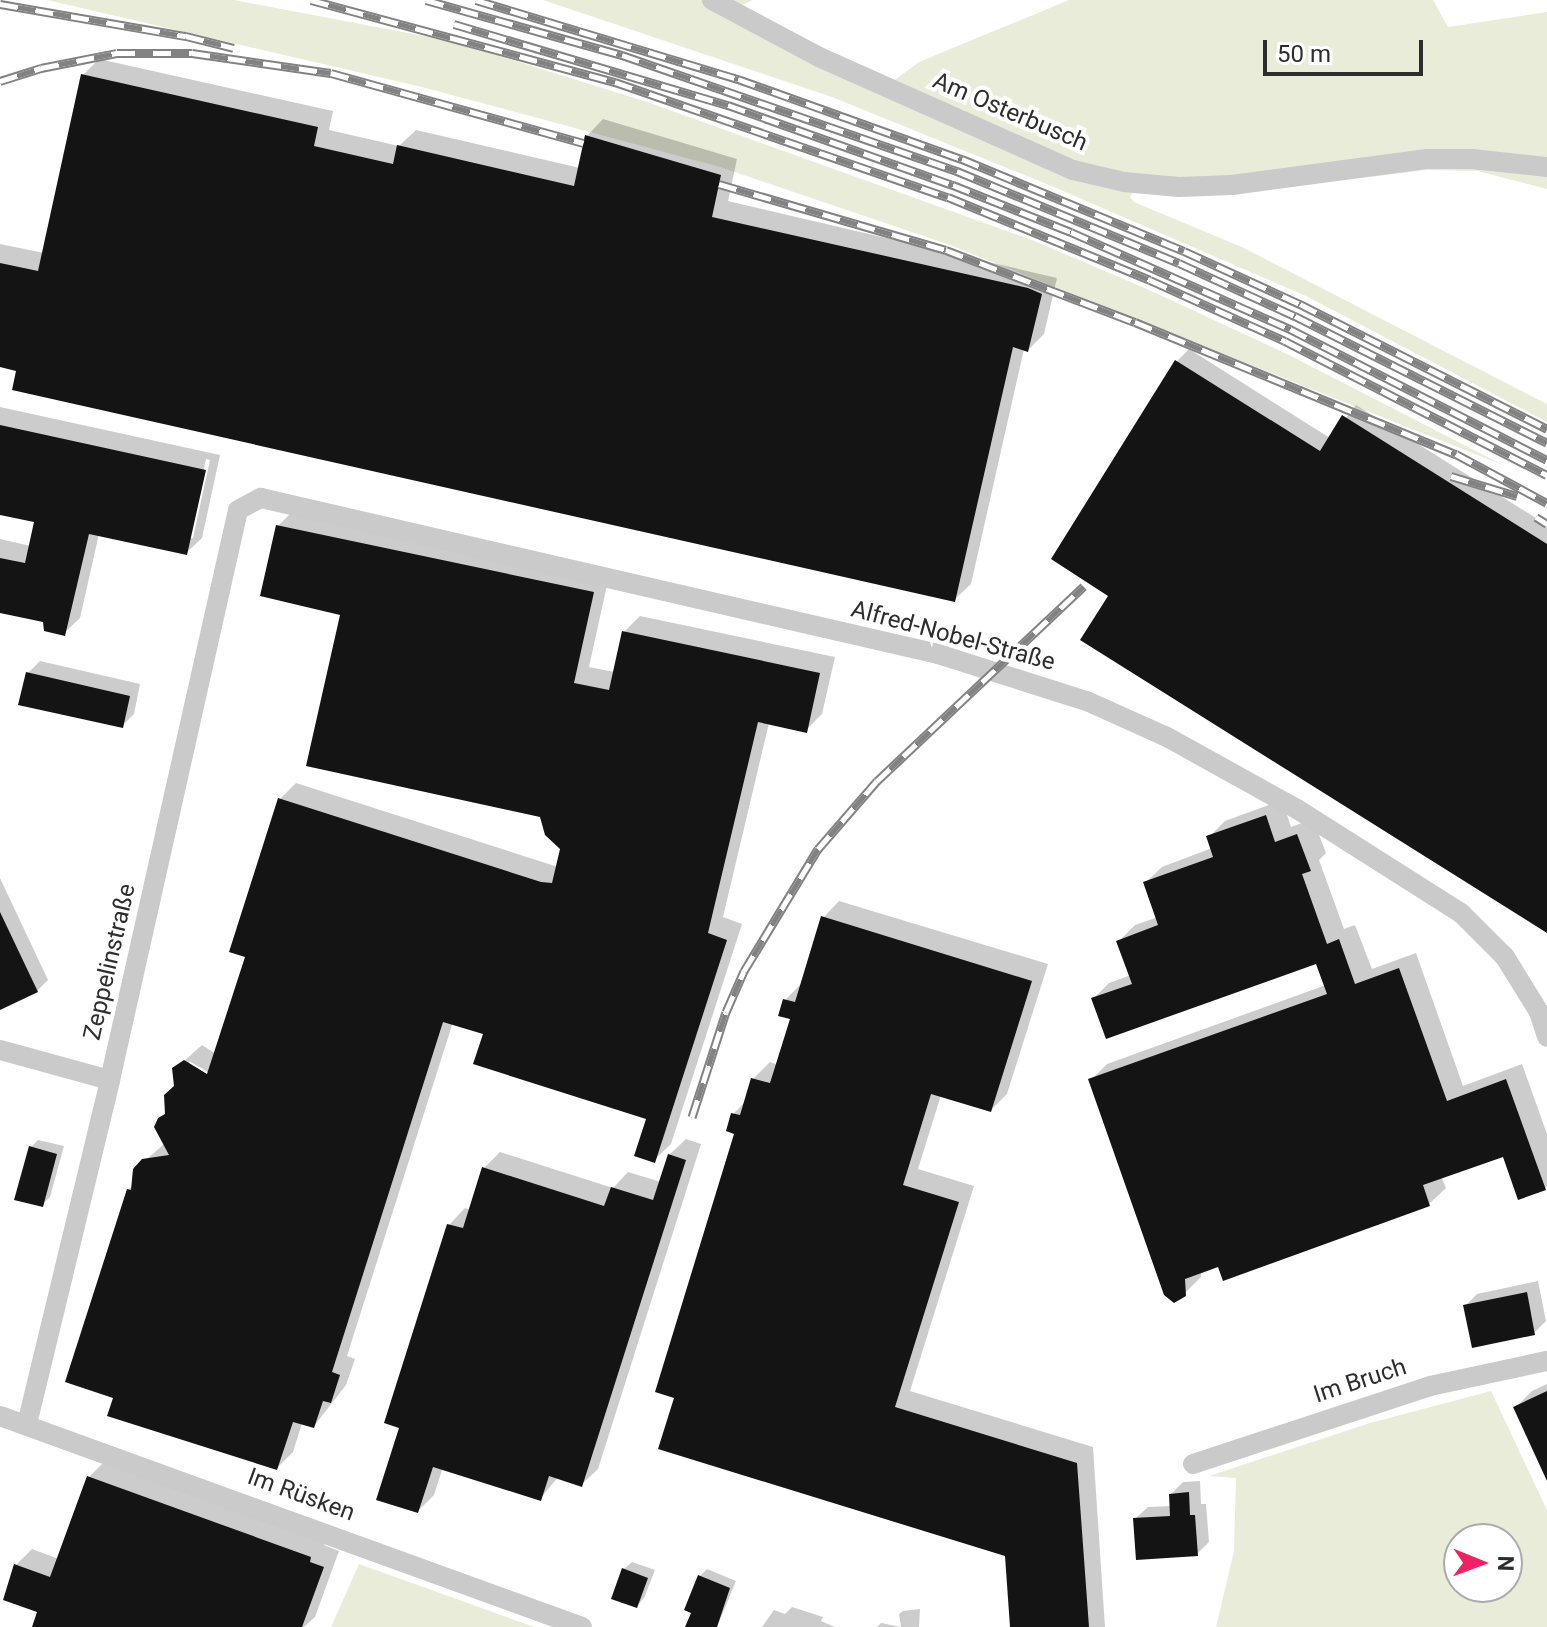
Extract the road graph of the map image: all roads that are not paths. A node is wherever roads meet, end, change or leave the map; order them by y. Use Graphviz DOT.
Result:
graph roads {
  1 [pos="712,0"];
  2 [pos="1547,167"];
  3 [pos="238,510"];
  4 [pos="1547,1037"];
  5 [pos="0,1050"];
  6 [pos="110,1080"];
  7 [pos="1547,1361"];
  8 [pos="0,1416"];
  9 [pos="27,1424"];
  10 [pos="1193,1464"];
  11 [pos="582,1627"];
  1 -- 2 [label="street, Am Osterbusch"];
  3 -- 4 [label="street, Alfred-Nobel-Straße"];
  3 -- 6 [label="street, Zeppelinstraße"];
  5 -- 6 [label="street"];
  6 -- 9 [label="street, Zeppelinstraße"];
  7 -- 10 [label="street, Im Bruch"];
  8 -- 9 [label="street, Im Rüsken"];
  9 -- 11 [label="street, Im Rüsken"];
}
